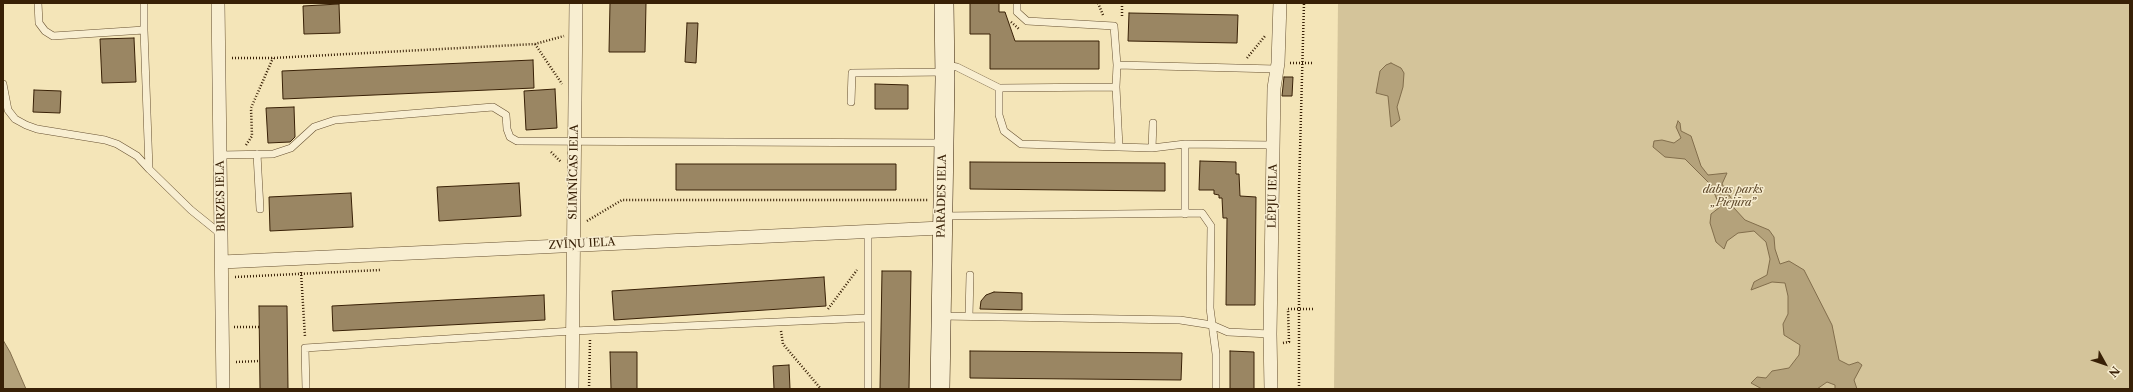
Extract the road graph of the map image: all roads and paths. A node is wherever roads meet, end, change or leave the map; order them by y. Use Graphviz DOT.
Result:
graph roads {
  1 [pos="38,3"];
  2 [pos="144,3"];
  3 [pos="218,3"];
  4 [pos="576,3"];
  5 [pos="944,3"];
  6 [pos="1017,3"];
  7 [pos="1122,3"];
  8 [pos="1280,3"];
  9 [pos="1304,3"];
  10 [pos="1010,16"];
  11 [pos="1122,26"];
  12 [pos="1021,29"];
  13 [pos="144,30"];
  14 [pos="576,32"];
  15 [pos="1266,35"];
  16 [pos="535,44"];
  17 [pos="219,58"];
  18 [pos="273,58"];
  19 [pos="1246,59"];
  20 [pos="1302,62"];
  21 [pos="1295,63"];
  22 [pos="1313,63"];
  23 [pos="1117,65"];
  24 [pos="945,68"];
  25 [pos="1276,69"];
  26 [pos="3,84"];
  27 [pos="1116,87"];
  28 [pos="999,88"];
  29 [pos="851,102"];
  30 [pos="575,104"];
  31 [pos="1153,123"];
  32 [pos="540,142"];
  33 [pos="574,142"];
  34 [pos="943,142"];
  35 [pos="1185,144"];
  36 [pos="1273,145"];
  37 [pos="1119,147"];
  38 [pos="1152,148"];
  39 [pos="240,154"];
  40 [pos="257,154"];
  41 [pos="220,155"];
  42 [pos="149,169"];
  43 [pos="574,175"];
  44 [pos="928,200"];
  45 [pos="260,209"];
  46 [pos="1185,214"];
  47 [pos="941,222"];
  48 [pos="573,230"];
  49 [pos="868,232"];
  50 [pos="222,236"];
  51 [pos="572,244"];
  52 [pos="300,258"];
  53 [pos="222,262"];
  54 [pos="868,266"];
  55 [pos="970,275"];
  56 [pos="1288,309"];
  57 [pos="1314,309"];
  58 [pos="1298,310"];
  59 [pos="940,316"];
  60 [pos="969,316"];
  61 [pos="868,318"];
  62 [pos="820,320"];
  63 [pos="779,322"];
  64 [pos="1212,325"];
  65 [pos="232,327"];
  66 [pos="260,327"];
  67 [pos="590,330"];
  68 [pos="573,331"];
  69 [pos="1270,334"];
  70 [pos="305,348"];
  71 [pos="260,361"];
  72 [pos="233,362"];
  73 [pos="223,389"];
  74 [pos="306,389"];
  75 [pos="572,389"];
  76 [pos="588,389"];
  77 [pos="821,389"];
  78 [pos="868,389"];
  79 [pos="940,389"];
  80 [pos="1216,389"];
  81 [pos="1271,389"];
  82 [pos="1299,389"];
  1 -- 13 [label="lane"];
  2 -- 13 [label="lane"];
  3 -- 17 [label="street, BIRZES IELA"];
  4 -- 14 [label="street, SLIMNĪCAS IELA"];
  5 -- 24 [label="street, PARĀDES IELA"];
  6 -- 23 [label="lane"];
  7 -- 11 [label="path"];
  8 -- 25 [label="street, LĒPJU IELA"];
  9 -- 20 [label="path"];
  10 -- 12 [label="path"];
  13 -- 42 [label="lane"];
  14 -- 16 [label="path"];
  14 -- 30 [label="street, SLIMNĪCAS IELA"];
  15 -- 19 [label="path"];
  16 -- 18 [label="path"];
  16 -- 30 [label="path"];
  17 -- 18 [label="path"];
  17 -- 41 [label="street, BIRZES IELA"];
  18 -- 39 [label="path"];
  20 -- 21 [label="path"];
  20 -- 22 [label="path"];
  20 -- 58 [label="path"];
  23 -- 25 [label="lane"];
  23 -- 27 [label="lane"];
  24 -- 28 [label="lane"];
  24 -- 29 [label="lane"];
  24 -- 34 [label="street, PARĀDES IELA"];
  25 -- 36 [label="street, LĒPJU IELA"];
  26 -- 42 [label="lane"];
  27 -- 28 [label="lane"];
  27 -- 37 [label="lane"];
  28 -- 37 [label="lane"];
  30 -- 33 [label="street, SLIMNĪCAS IELA"];
  31 -- 38 [label="lane"];
  32 -- 33 [label="lane"];
  32 -- 40 [label="lane"];
  32 -- 43 [label="path"];
  33 -- 34 [label="lane"];
  33 -- 43 [label="street, SLIMNĪCAS IELA"];
  34 -- 47 [label="street, PARĀDES IELA"];
  35 -- 36 [label="lane"];
  35 -- 38 [label="lane"];
  35 -- 46 [label="lane"];
  36 -- 69 [label="street, LĒPJU IELA"];
  37 -- 38 [label="lane"];
  39 -- 40 [label="lane"];
  39 -- 41 [label="lane"];
  40 -- 45 [label="lane"];
  41 -- 50 [label="street, BIRZES IELA"];
  42 -- 50 [label="lane"];
  43 -- 48 [label="street, SLIMNĪCAS IELA"];
  44 -- 48 [label="path"];
  46 -- 47 [label="lane"];
  46 -- 64 [label="lane"];
  47 -- 49 [label="street, ZVĪŅU IELA"];
  47 -- 59 [label="street, PARĀDES IELA"];
  48 -- 51 [label="street, SLIMNĪCAS IELA"];
  49 -- 51 [label="street, ZVĪŅU IELA"];
  49 -- 54 [label="lane"];
  50 -- 53 [label="street, BIRZES IELA"];
  51 -- 52 [label="street, ZVĪŅU IELA"];
  51 -- 68 [label="street, SLIMNĪCAS IELA"];
  52 -- 53 [label="street, ZVĪŅU IELA"];
  52 -- 70 [label="path"];
  53 -- 73 [label="street, BIRZES IELA"];
  54 -- 61 [label="lane"];
  54 -- 62 [label="path"];
  55 -- 60 [label="lane"];
  56 -- 58 [label="path"];
  57 -- 58 [label="path"];
  58 -- 82 [label="path"];
  59 -- 60 [label="lane"];
  59 -- 79 [label="street, PARĀDES IELA"];
  60 -- 64 [label="lane"];
  61 -- 62 [label="lane"];
  61 -- 78 [label="lane"];
  62 -- 63 [label="lane"];
  63 -- 67 [label="lane"];
  63 -- 77 [label="path"];
  64 -- 69 [label="lane"];
  64 -- 80 [label="lane"];
  65 -- 66 [label="path"];
  67 -- 68 [label="lane"];
  67 -- 76 [label="path"];
  68 -- 70 [label="lane"];
  68 -- 75 [label="street, SLIMNĪCAS IELA"];
  69 -- 81 [label="street, LĒPJU IELA"];
  70 -- 74 [label="lane"];
  71 -- 72 [label="path"];
}
